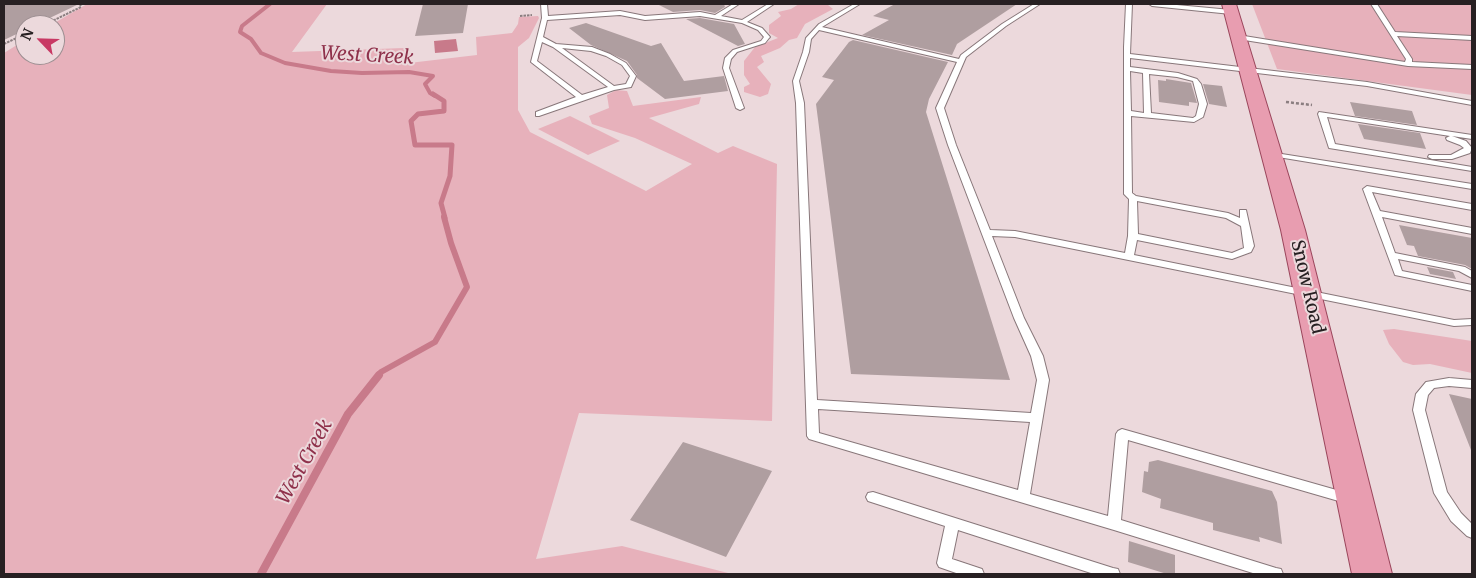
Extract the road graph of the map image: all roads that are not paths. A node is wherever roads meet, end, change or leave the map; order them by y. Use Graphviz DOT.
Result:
graph roads {
  1 [pos="544,4"];
  2 [pos="736,4"];
  3 [pos="771,4"];
  4 [pos="857,4"];
  5 [pos="1037,4"];
  6 [pos="1129,4"];
  7 [pos="1152,4"];
  8 [pos="1374,4"];
  9 [pos="1183,5"];
  10 [pos="1230,8"];
  11 [pos="716,17"];
  12 [pos="545,18"];
  13 [pos="743,22"];
  14 [pos="818,28"];
  15 [pos="1393,34"];
  16 [pos="1238,37"];
  17 [pos="540,38"];
  18 [pos="1472,38"];
  19 [pos="555,46"];
  20 [pos="1127,56"];
  21 [pos="961,62"];
  22 [pos="1408,64"];
  23 [pos="1472,67"];
  24 [pos="1127,69"];
  25 [pos="1146,71"];
  26 [pos="1248,72"];
  27 [pos="613,88"];
  28 [pos="581,98"];
  29 [pos="1469,103"];
  30 [pos="740,108"];
  31 [pos="1472,111"];
  32 [pos="1127,113"];
  33 [pos="539,114"];
  34 [pos="1148,116"];
  35 [pos="1338,117"];
  36 [pos="1472,137"];
  37 [pos="1330,140"];
  38 [pos="1470,150"];
  39 [pos="1272,154"];
  40 [pos="1403,157"];
  41 [pos="1432,157"];
  42 [pos="1472,162"];
  43 [pos="1472,169"];
  44 [pos="1393,174"];
  45 [pos="1472,187"];
  46 [pos="1133,198"];
  47 [pos="1472,207"];
  48 [pos="1244,212"];
  49 [pos="1375,213"];
  50 [pos="1246,226"];
  51 [pos="1472,231"];
  52 [pos="986,233"];
  53 [pos="1133,236"];
  54 [pos="1129,257"];
  55 [pos="1393,261"];
  56 [pos="1472,276"];
  57 [pos="1472,283"];
  58 [pos="1472,288"];
  59 [pos="1307,292"];
  60 [pos="1472,322"];
  61 [pos="1472,384"];
  62 [pos="812,404"];
  63 [pos="1036,418"];
  64 [pos="873,497"];
  65 [pos="1022,497"];
  66 [pos="1355,501"];
  67 [pos="953,522"];
  68 [pos="1114,524"];
  69 [pos="1472,532"];
  70 [pos="977,574"];
  71 [pos="1113,574"];
  72 [pos="1276,574"];
  73 [pos="1372,574"];
  1 -- 12 [label="lane"];
  2 -- 11 [label="lane"];
  3 -- 13 [label="lane"];
  4 -- 14 [label="lane"];
  5 -- 21 [label="lane"];
  6 -- 20 [label="lane"];
  7 -- 9 [label="lane"];
  8 -- 15 [label="lane"];
  9 -- 10 [label="lane"];
  10 -- 16 [label="main road, Snow Road"];
  11 -- 12 [label="lane"];
  11 -- 13 [label="lane"];
  12 -- 17 [label="lane"];
  13 -- 30 [label="lane"];
  14 -- 21 [label="lane"];
  14 -- 62 [label="lane"];
  15 -- 18 [label="lane"];
  15 -- 22 [label="lane"];
  16 -- 22 [label="lane"];
  16 -- 26 [label="main road, Snow Road"];
  17 -- 19 [label="lane"];
  17 -- 28 [label="lane"];
  19 -- 27 [label="lane"];
  19 -- 27 [label="lane"];
  20 -- 24 [label="lane"];
  20 -- 26 [label="lane"];
  21 -- 52 [label="lane"];
  22 -- 23 [label="lane"];
  24 -- 25 [label="lane"];
  24 -- 32 [label="lane"];
  25 -- 34 [label="lane"];
  25 -- 34 [label="lane"];
  26 -- 29 [label="lane"];
  26 -- 39 [label="main road, Snow Road"];
  27 -- 28 [label="lane"];
  28 -- 33 [label="lane"];
  29 -- 31 [label="lane"];
  32 -- 34 [label="lane"];
  32 -- 46 [label="lane"];
  35 -- 36 [label="lane"];
  35 -- 37 [label="lane"];
  35 -- 38 [label="lane"];
  37 -- 40 [label="lane"];
  37 -- 41 [label="lane"];
  38 -- 41 [label="lane"];
  39 -- 44 [label="lane"];
  39 -- 59 [label="main road, Snow Road"];
  40 -- 43 [label="lane"];
  40 -- 44 [label="lane"];
  41 -- 42 [label="lane"];
  44 -- 45 [label="lane"];
  46 -- 50 [label="lane"];
  46 -- 53 [label="lane"];
  47 -- 49 [label="lane"];
  48 -- 50 [label="lane"];
  49 -- 51 [label="lane"];
  49 -- 55 [label="lane"];
  50 -- 53 [label="lane"];
  52 -- 54 [label="lane"];
  52 -- 63 [label="lane"];
  53 -- 54 [label="lane"];
  54 -- 59 [label="lane"];
  55 -- 56 [label="lane"];
  55 -- 57 [label="lane"];
  55 -- 58 [label="lane"];
  59 -- 60 [label="lane"];
  59 -- 66 [label="main road, Snow Road"];
  61 -- 69 [label="lane"];
  62 -- 63 [label="lane"];
  62 -- 65 [label="lane"];
  63 -- 65 [label="lane"];
  64 -- 67 [label="lane"];
  65 -- 68 [label="lane"];
  66 -- 68 [label="lane"];
  66 -- 73 [label="main road, Snow Road"];
  67 -- 70 [label="lane"];
  67 -- 71 [label="lane"];
  68 -- 72 [label="lane"];
}
